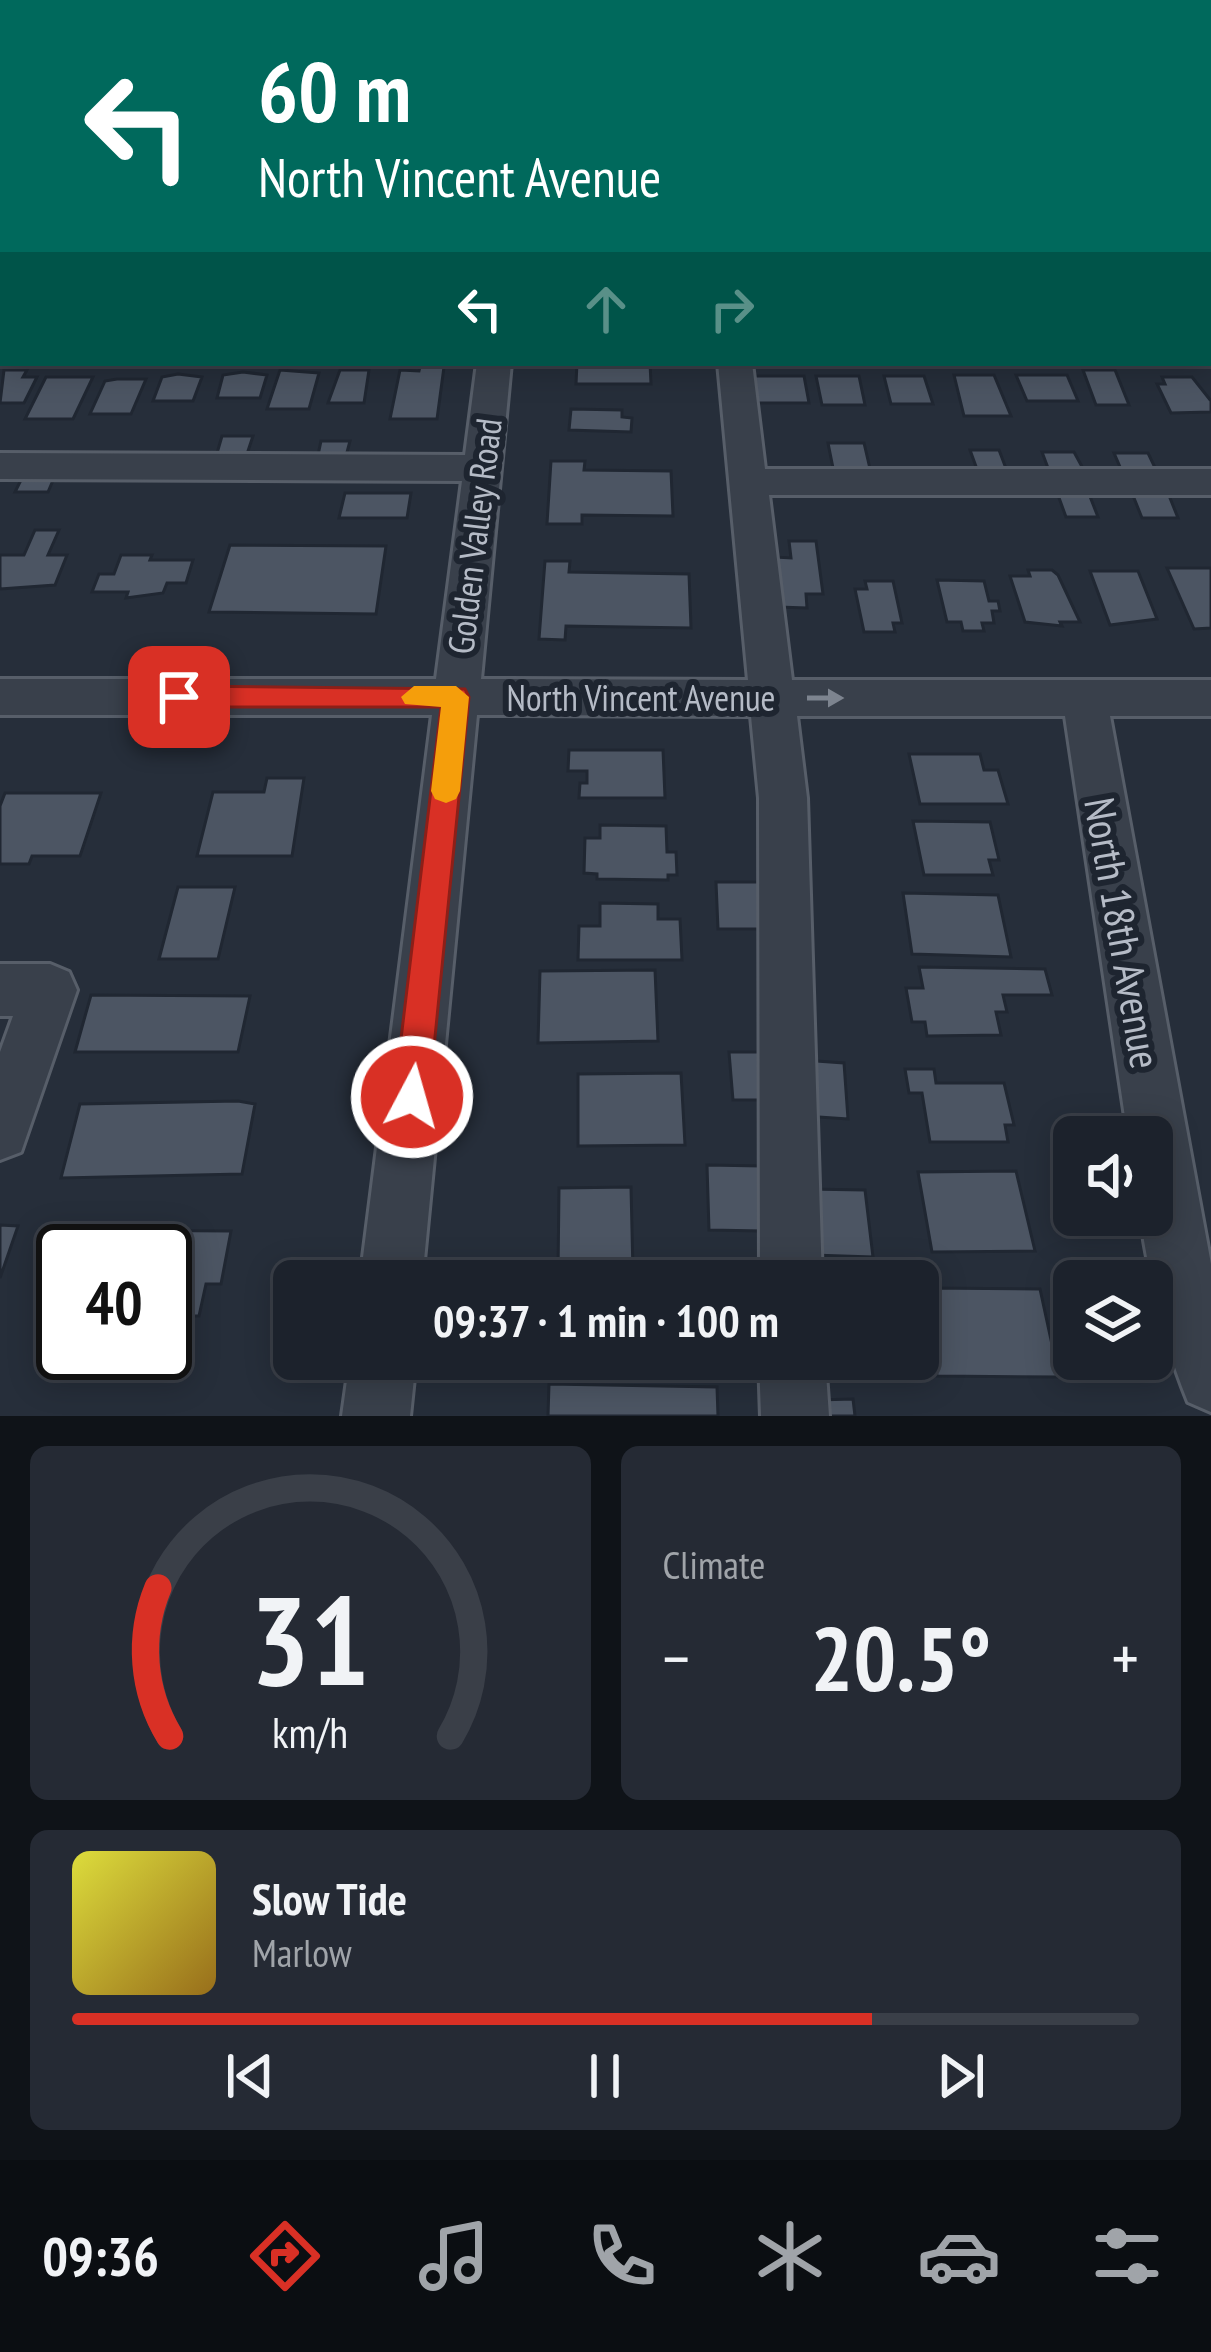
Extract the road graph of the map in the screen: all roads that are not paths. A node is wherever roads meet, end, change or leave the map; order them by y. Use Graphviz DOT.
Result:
graph roads {
  1 [pos="494,366"];
  2 [pos="735,366"];
  3 [pos="0,466"];
  4 [pos="482,468"];
  5 [pos="748,482"];
  6 [pos="1211,482"];
  7 [pos="0,697"];
  8 [pos="456,697"];
  9 [pos="1084,697"];
  10 [pos="770,698"];
  11 [pos="1211,698"];
  12 [pos="0,990"];
  13 [pos="0,1131"];
  14 [pos="393,1260"];
  15 [pos="791,1260"];
  16 [pos="1211,1379"];
  17 [pos="380,1380"];
  18 [pos="794,1380"];
  19 [pos="376,1416"];
  20 [pos="795,1416"];
  1 -- 4 [label="street, Golden Valley Road"];
  2 -- 5 [label="street"];
  3 -- 4 [label="street"];
  4 -- 8 [label="street, Golden Valley Road"];
  5 -- 6 [label="street"];
  5 -- 10 [label="street"];
  7 -- 8 [label="street, North Vincent Avenue"];
  8 -- 10 [label="street, North Vincent Avenue"];
  8 -- 14 [label="street, Golden Valley Road"];
  10 -- 9 [label="street, North Vincent Avenue, one-way"];
  9 -- 11 [label="street, North Vincent Avenue"];
  9 -- 16 [label="street, North 18th Avenue"];
  10 -- 15 [label="street"];
  12 -- 13 [label="street"];
  17 -- 19 [label="street"];
  18 -- 20 [label="street"];
}
